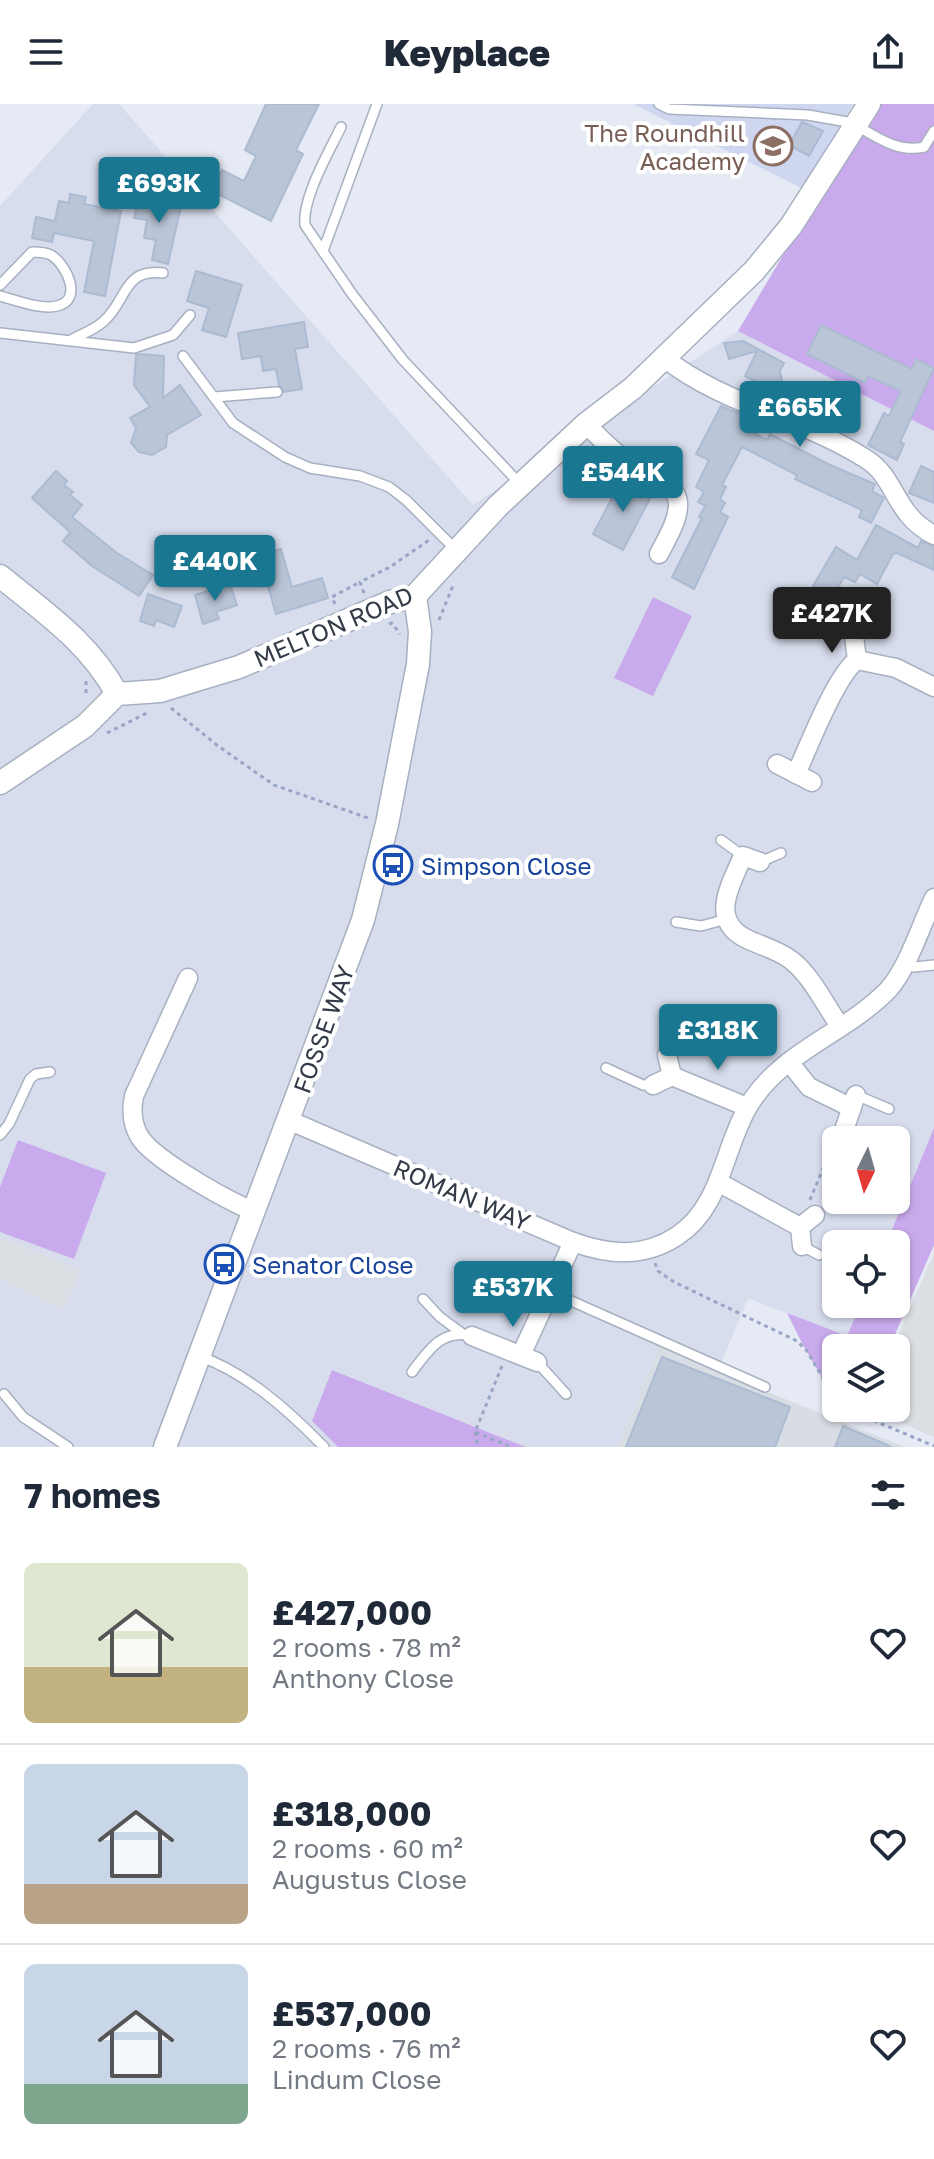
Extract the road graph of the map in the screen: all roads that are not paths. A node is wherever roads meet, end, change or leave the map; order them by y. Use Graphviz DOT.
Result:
graph roads {
  1 [pos="377,104"];
  2 [pos="659,104"];
  3 [pos="809,104"];
  4 [pos="743,108"];
  5 [pos="808,115"];
  6 [pos="861,118"];
  7 [pos="341,127"];
  8 [pos="934,131"];
  9 [pos="323,251"];
  10 [pos="163,273"];
  11 [pos="0,285"];
  12 [pos="0,296"];
  13 [pos="190,315"];
  14 [pos="0,333"];
  15 [pos="69,341"];
  16 [pos="183,356"];
  17 [pos="663,357"];
  18 [pos="277,392"];
  19 [pos="214,397"];
  20 [pos="586,424"];
  21 [pos="521,485"];
  22 [pos="934,535"];
  23 [pos="457,551"];
  24 [pos="659,554"];
  25 [pos="0,576"];
  26 [pos="415,596"];
  27 [pos="864,598"];
  28 [pos="854,636"];
  29 [pos="857,660"];
  30 [pos="934,687"];
  31 [pos="117,694"];
  32 [pos="777,764"];
  33 [pos="0,783"];
  34 [pos="721,840"];
  35 [pos="781,853"];
  36 [pos="752,859"];
  37 [pos="934,898"];
  38 [pos="727,919"];
  39 [pos="676,922"];
  40 [pos="904,963"];
  41 [pos="934,965"];
  42 [pos="188,978"];
  43 [pos="840,1026"];
  44 [pos="673,1034"];
  45 [pos="667,1055"];
  46 [pos="789,1062"];
  47 [pos="606,1068"];
  48 [pos="50,1072"];
  49 [pos="672,1076"];
  50 [pos="653,1085"];
  51 [pos="854,1101"];
  52 [pos="747,1107"];
  53 [pos="889,1109"];
  54 [pos="288,1120"];
  55 [pos="845,1126"];
  56 [pos="0,1135"];
  57 [pos="718,1182"];
  58 [pos="253,1211"];
  59 [pos="815,1215"];
  60 [pos="801,1236"];
  61 [pos="573,1242"];
  62 [pos="819,1255"];
  63 [pos="551,1292"];
  64 [pos="423,1299"];
  65 [pos="468,1335"];
  66 [pos="199,1356"];
  67 [pos="522,1356"];
  68 [pos="412,1372"];
  69 [pos="765,1387"];
  70 [pos="4,1394"];
  71 [pos="566,1394"];
  72 [pos="68,1447"];
  73 [pos="165,1447"];
  74 [pos="324,1447"];
  1 -- 9 [label="lane"];
  2 -- 4 [label="lane"];
  3 -- 5 [label="lane"];
  4 -- 5 [label="lane"];
  5 -- 6 [label="lane"];
  6 -- 8 [label="lane"];
  6 -- 17 [label="street, MELTON ROAD"];
  7 -- 9 [label="lane"];
  9 -- 21 [label="lane"];
  10 -- 15 [label="lane"];
  11 -- 12 [label="lane"];
  13 -- 15 [label="lane"];
  14 -- 15 [label="lane"];
  16 -- 19 [label="lane"];
  17 -- 20 [label="street, MELTON ROAD"];
  17 -- 22 [label="street"];
  18 -- 19 [label="lane"];
  19 -- 23 [label="lane"];
  20 -- 21 [label="street, MELTON ROAD"];
  20 -- 24 [label="street"];
  21 -- 23 [label="street, MELTON ROAD"];
  23 -- 26 [label="street, MELTON ROAD"];
  25 -- 31 [label="street"];
  26 -- 31 [label="street, MELTON ROAD"];
  26 -- 54 [label="street, FOSSE WAY"];
  27 -- 28 [label="lane"];
  28 -- 29 [label="street"];
  29 -- 30 [label="street"];
  29 -- 32 [label="street"];
  31 -- 33 [label="street"];
  34 -- 36 [label="lane"];
  35 -- 36 [label="lane"];
  36 -- 38 [label="street"];
  37 -- 40 [label="street, ROMAN WAY"];
  38 -- 39 [label="lane"];
  38 -- 43 [label="street"];
  40 -- 41 [label="lane"];
  40 -- 43 [label="street, ROMAN WAY"];
  42 -- 58 [label="street"];
  43 -- 46 [label="street, ROMAN WAY"];
  44 -- 45 [label="lane"];
  45 -- 49 [label="street"];
  46 -- 51 [label="street"];
  46 -- 52 [label="street, ROMAN WAY"];
  47 -- 50 [label="lane"];
  48 -- 56 [label="lane"];
  49 -- 50 [label="street"];
  49 -- 52 [label="street"];
  51 -- 53 [label="lane"];
  51 -- 55 [label="street"];
  52 -- 57 [label="street, ROMAN WAY"];
  54 -- 58 [label="street, FOSSE WAY"];
  54 -- 61 [label="street, ROMAN WAY"];
  57 -- 60 [label="street"];
  57 -- 61 [label="street, ROMAN WAY"];
  58 -- 66 [label="street, FOSSE WAY"];
  59 -- 60 [label="street"];
  60 -- 62 [label="lane"];
  61 -- 63 [label="street"];
  63 -- 67 [label="street"];
  63 -- 69 [label="lane"];
  64 -- 65 [label="lane"];
  65 -- 67 [label="street"];
  65 -- 68 [label="lane"];
  66 -- 73 [label="street, FOSSE WAY"];
  66 -- 74 [label="lane"];
  67 -- 71 [label="lane"];
  70 -- 72 [label="lane"];
}
